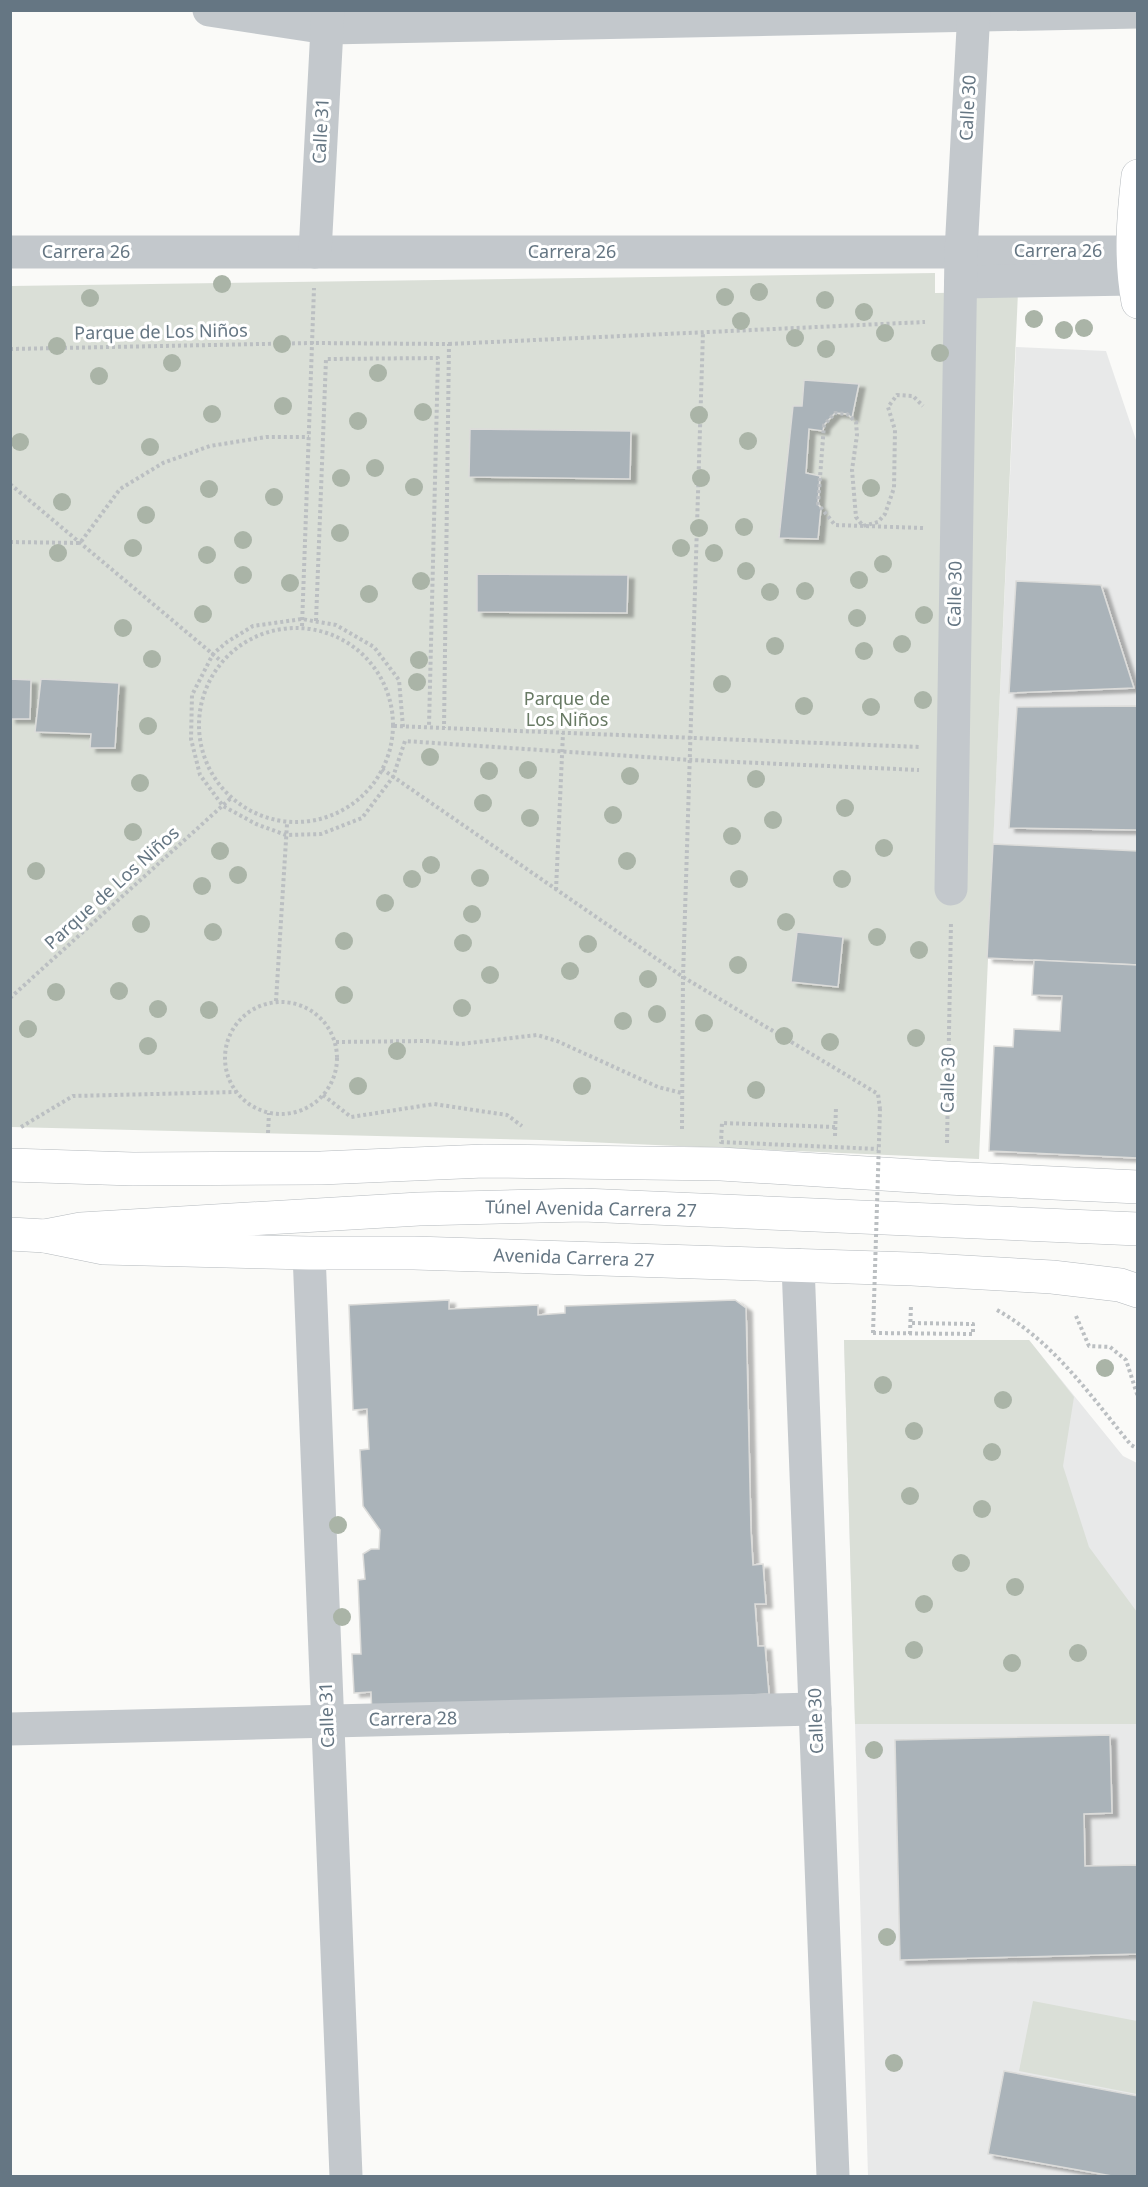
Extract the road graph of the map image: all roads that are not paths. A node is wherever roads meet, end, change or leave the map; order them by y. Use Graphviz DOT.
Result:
graph roads {
  1 [pos="209,10"];
  2 [pos="1137,12"];
  3 [pos="974,13"];
  4 [pos="327,19"];
  5 [pos="1137,176"];
  6 [pos="10,252"];
  7 [pos="315,252"];
  8 [pos="961,267"];
  9 [pos="1135,277"];
  10 [pos="951,888"];
  11 [pos="10,1165"];
  12 [pos="1137,1187"];
  13 [pos="1137,1228"];
  14 [pos="10,1234"];
  15 [pos="45,1236"];
  16 [pos="309,1253"];
  17 [pos="798,1264"];
  18 [pos="1137,1291"];
  19 [pos="815,1709"];
  20 [pos="328,1721"];
  21 [pos="10,1729"];
  22 [pos="346,2176"];
  23 [pos="833,2176"];
  1 -- 4 [label="street"];
  2 -- 3 [label="street"];
  3 -- 4 [label="street"];
  3 -- 8 [label="street, Calle 30"];
  4 -- 7 [label="street, Calle 31"];
  5 -- 9 [label="main road"];
  6 -- 7 [label="street, Carrera 26"];
  7 -- 8 [label="street, Carrera 26"];
  8 -- 9 [label="street, Carrera 26"];
  8 -- 10 [label="street, Calle 30"];
  11 -- 12 [label="main road"];
  13 -- 15 [label="main road, Túnel Avenida Carrera 27"];
  14 -- 15 [label="main road, Avenida Carrera 27"];
  15 -- 16 [label="main road, Avenida Carrera 27"];
  16 -- 17 [label="main road, Avenida Carrera 27"];
  16 -- 20 [label="street, Calle 31"];
  17 -- 18 [label="main road, Avenida Carrera 27"];
  17 -- 19 [label="street, Calle 30"];
  19 -- 20 [label="street, Carrera 28"];
  19 -- 23 [label="street, Calle 30"];
  20 -- 21 [label="street, Carrera 28"];
  20 -- 22 [label="street, Calle 31"];
}
